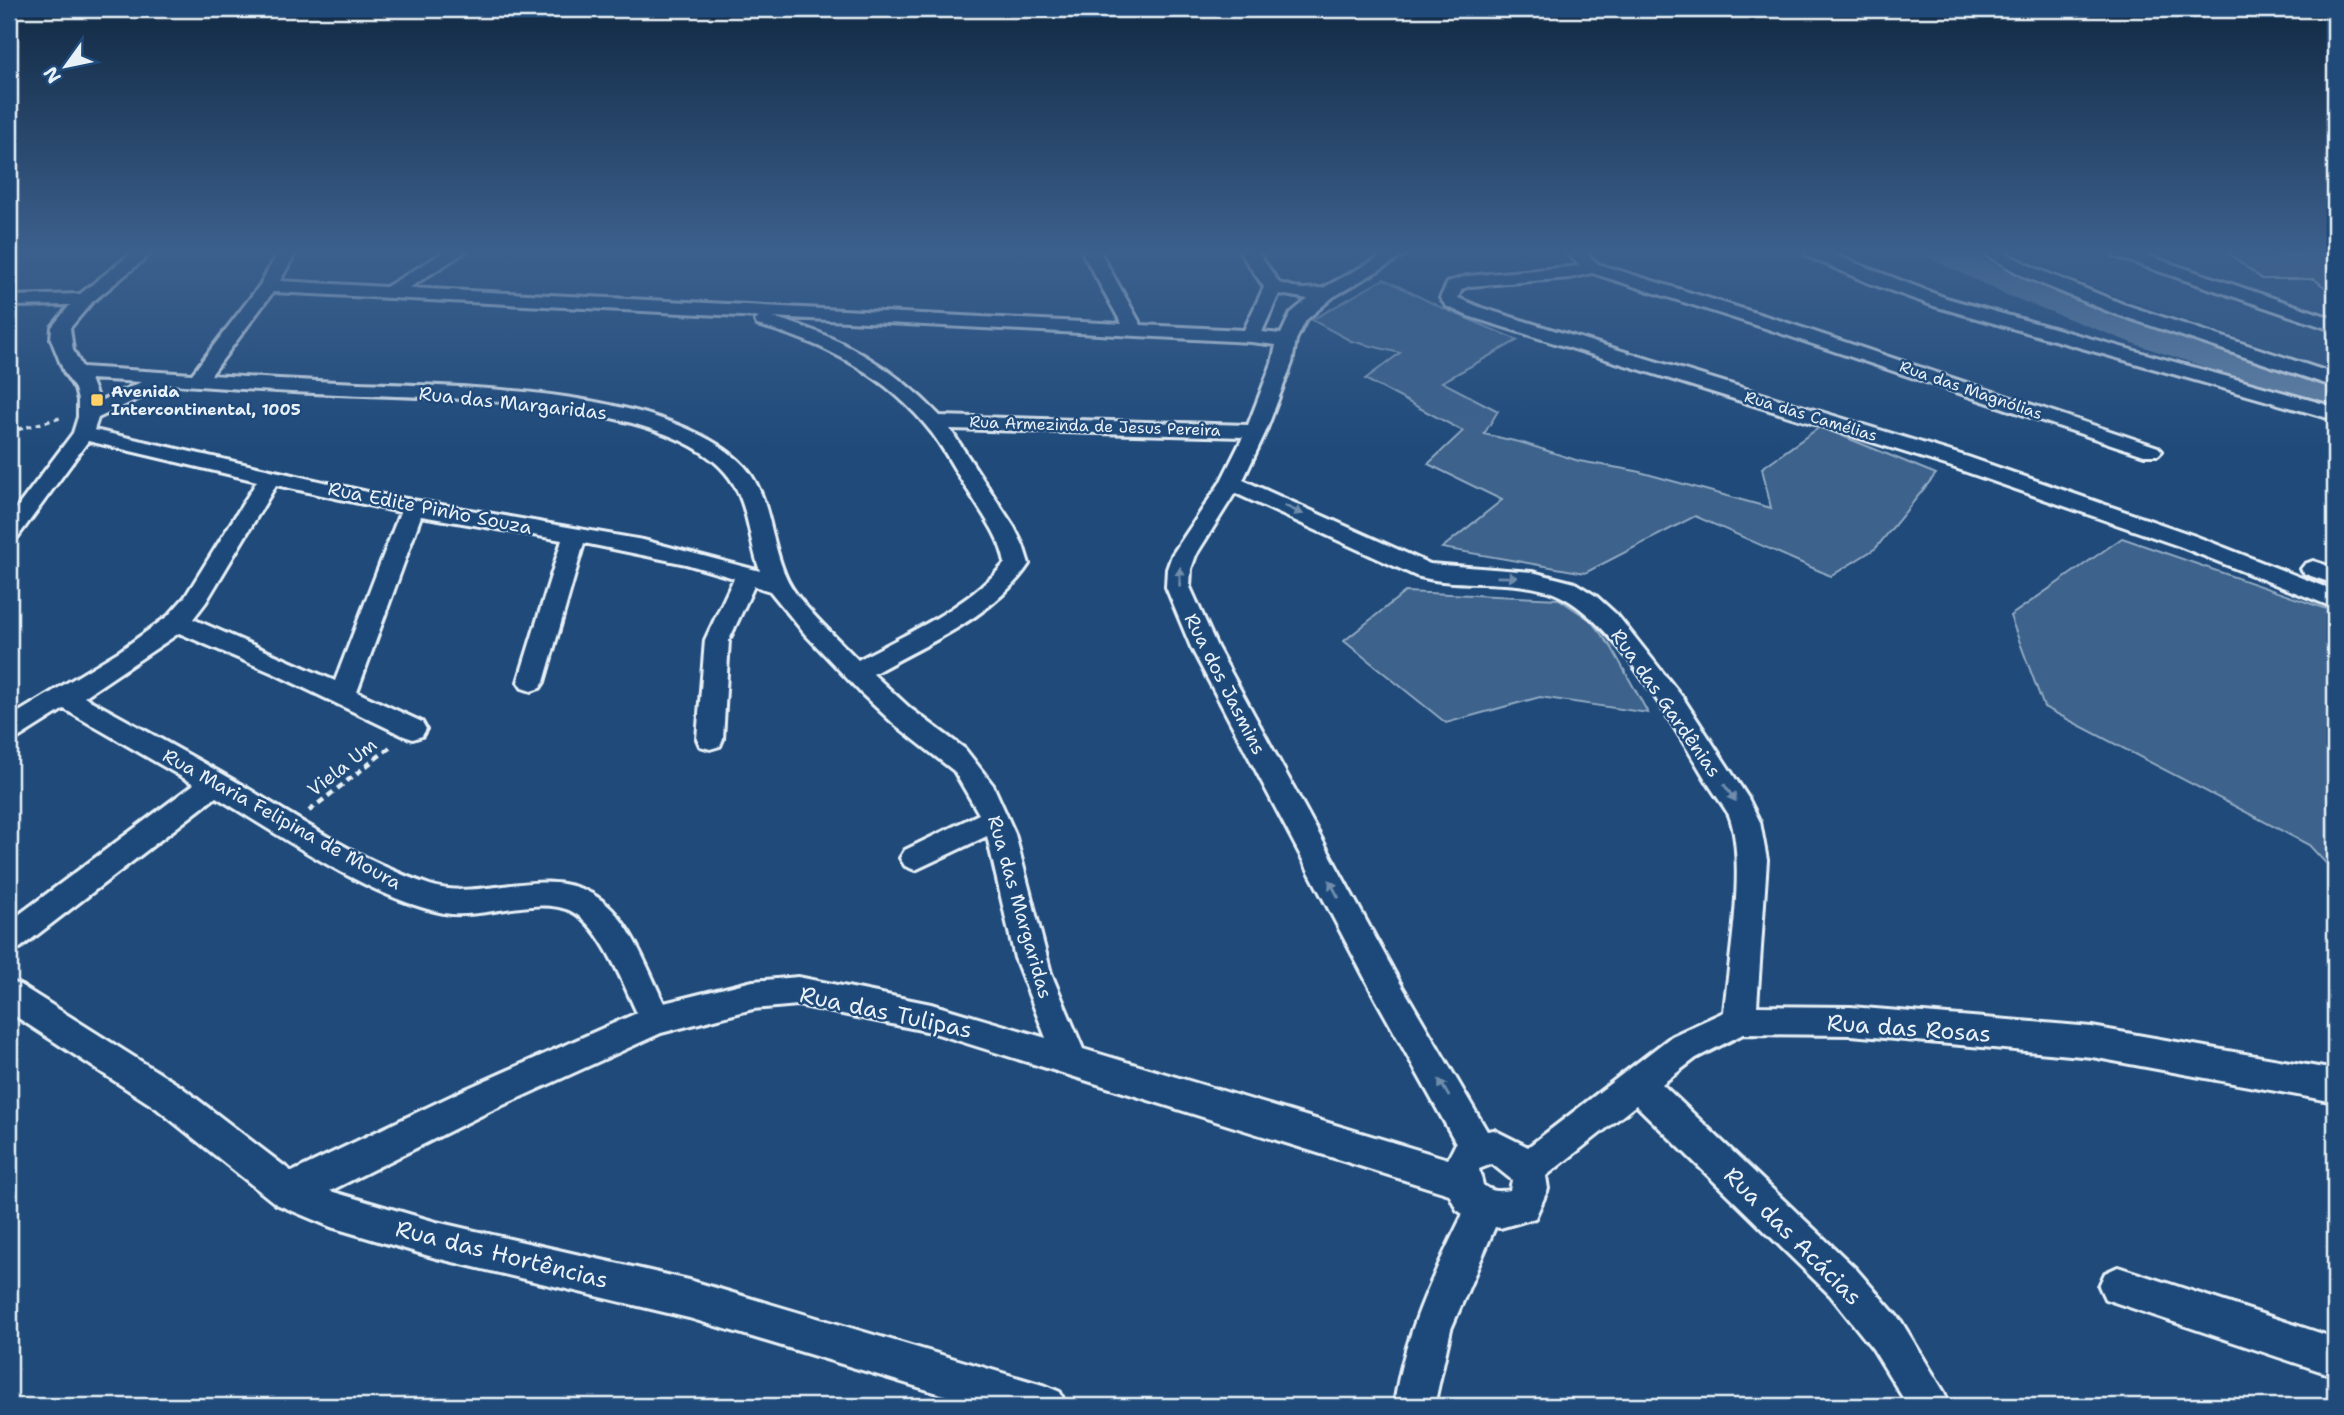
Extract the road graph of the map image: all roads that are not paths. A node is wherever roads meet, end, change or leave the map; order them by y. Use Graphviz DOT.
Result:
graph roads {
  1 [pos="67,318"];
  2 [pos="244,318"];
  3 [pos="752,318"];
  4 [pos="909,318"];
  5 [pos="1128,318"];
  6 [pos="1259,318"];
  7 [pos="1298,318"];
  8 [pos="1494,318"];
  9 [pos="1753,318"];
  10 [pos="1996,318"];
  11 [pos="2152,318"];
  12 [pos="2314,318"];
  13 [pos="2335,325"];
  14 [pos="1135,330"];
  15 [pos="1251,335"];
  16 [pos="1287,340"];
  17 [pos="124,375"];
  18 [pos="78,379"];
  19 [pos="165,379"];
  20 [pos="198,379"];
  21 [pos="2335,381"];
  22 [pos="2335,414"];
  23 [pos="87,420"];
  24 [pos="934,422"];
  25 [pos="1256,431"];
  26 [pos="2151,451"];
  27 [pos="271,475"];
  28 [pos="1231,483"];
  29 [pos="413,508"];
  30 [pos="9,533"];
  31 [pos="575,535"];
  32 [pos="748,574"];
  33 [pos="776,585"];
  34 [pos="2335,600"];
  35 [pos="177,622"];
  36 [pos="856,672"];
  37 [pos="531,682"];
  38 [pos="344,695"];
  39 [pos="62,696"];
  40 [pos="413,729"];
  41 [pos="9,731"];
  42 [pos="710,739"];
  43 [pos="214,782"];
  44 [pos="996,819"];
  45 [pos="915,858"];
  46 [pos="9,939"];
  47 [pos="9,995"];
  48 [pos="656,1020"];
  49 [pos="1740,1020"];
  50 [pos="1071,1059"];
  51 [pos="1636,1082"];
  52 [pos="2335,1086"];
  53 [pos="1478,1147"];
  54 [pos="1526,1170"];
  55 [pos="289,1192"];
  56 [pos="1473,1194"];
  57 [pos="2118,1286"];
  58 [pos="2335,1357"];
  59 [pos="1046,1406"];
  60 [pos="1414,1406"];
  61 [pos="1930,1406"];
  1 -- 18 [label="street"];
  2 -- 20 [label="street"];
  3 -- 24 [label="street"];
  4 -- 14 [label="street"];
  5 -- 14 [label="street"];
  6 -- 15 [label="street"];
  7 -- 16 [label="street, Rua dos Jasmins"];
  8 -- 34 [label="street, Rua das Camélias"];
  9 -- 26 [label="street, Rua das Magnólias"];
  10 -- 22 [label="street"];
  11 -- 21 [label="street"];
  12 -- 13 [label="street"];
  14 -- 15 [label="street"];
  15 -- 16 [label="street"];
  16 -- 25 [label="street, Rua dos Jasmins"];
  17 -- 18 [label="street, Rua das Margaridas"];
  17 -- 19 [label="street, Rua das Margaridas"];
  18 -- 23 [label="street"];
  19 -- 20 [label="street, Rua das Margaridas"];
  19 -- 23 [label="street, Rua das Margaridas"];
  20 -- 33 [label="street, Rua das Margaridas"];
  23 -- 27 [label="street, Rua Edite Pinho Souza"];
  23 -- 30 [label="street"];
  24 -- 25 [label="street, Rua Armezinda de Jesus Pereira"];
  24 -- 36 [label="street"];
  25 -- 28 [label="street, Rua dos Jasmins"];
  27 -- 29 [label="street, Rua Edite Pinho Souza"];
  27 -- 35 [label="street"];
  28 -- 49 [label="street, Rua das Gardênias, one-way"];
  53 -- 28 [label="street, Rua dos Jasmins, one-way"];
  29 -- 31 [label="street, Rua Edite Pinho Souza"];
  29 -- 38 [label="street"];
  31 -- 32 [label="street, Rua Edite Pinho Souza"];
  31 -- 37 [label="street"];
  32 -- 33 [label="street, Rua Edite Pinho Souza"];
  32 -- 42 [label="street"];
  33 -- 36 [label="street, Rua das Margaridas"];
  35 -- 38 [label="street"];
  35 -- 39 [label="street"];
  36 -- 44 [label="street, Rua das Margaridas"];
  38 -- 40 [label="street"];
  39 -- 41 [label="street"];
  39 -- 43 [label="street, Rua Maria Felipina de Moura"];
  43 -- 46 [label="street"];
  43 -- 48 [label="street, Rua Maria Felipina de Moura"];
  44 -- 45 [label="street"];
  44 -- 50 [label="street, Rua das Margaridas"];
  47 -- 55 [label="street, Rua das Hortências"];
  48 -- 50 [label="street, Rua das Tulipas"];
  48 -- 55 [label="street, Rua das Tulipas"];
  49 -- 51 [label="street, Rua das Rosas"];
  49 -- 52 [label="street, Rua das Rosas"];
  50 -- 56 [label="street, Rua das Tulipas"];
  51 -- 54 [label="street, Rua das Rosas"];
  51 -- 61 [label="street, Rua das Acácias"];
  53 -- 54 [label="street"];
  53 -- 56 [label="street"];
  54 -- 56 [label="street"];
  55 -- 59 [label="street, Rua das Hortências"];
  56 -- 60 [label="street"];
  57 -- 58 [label="street"];
}
